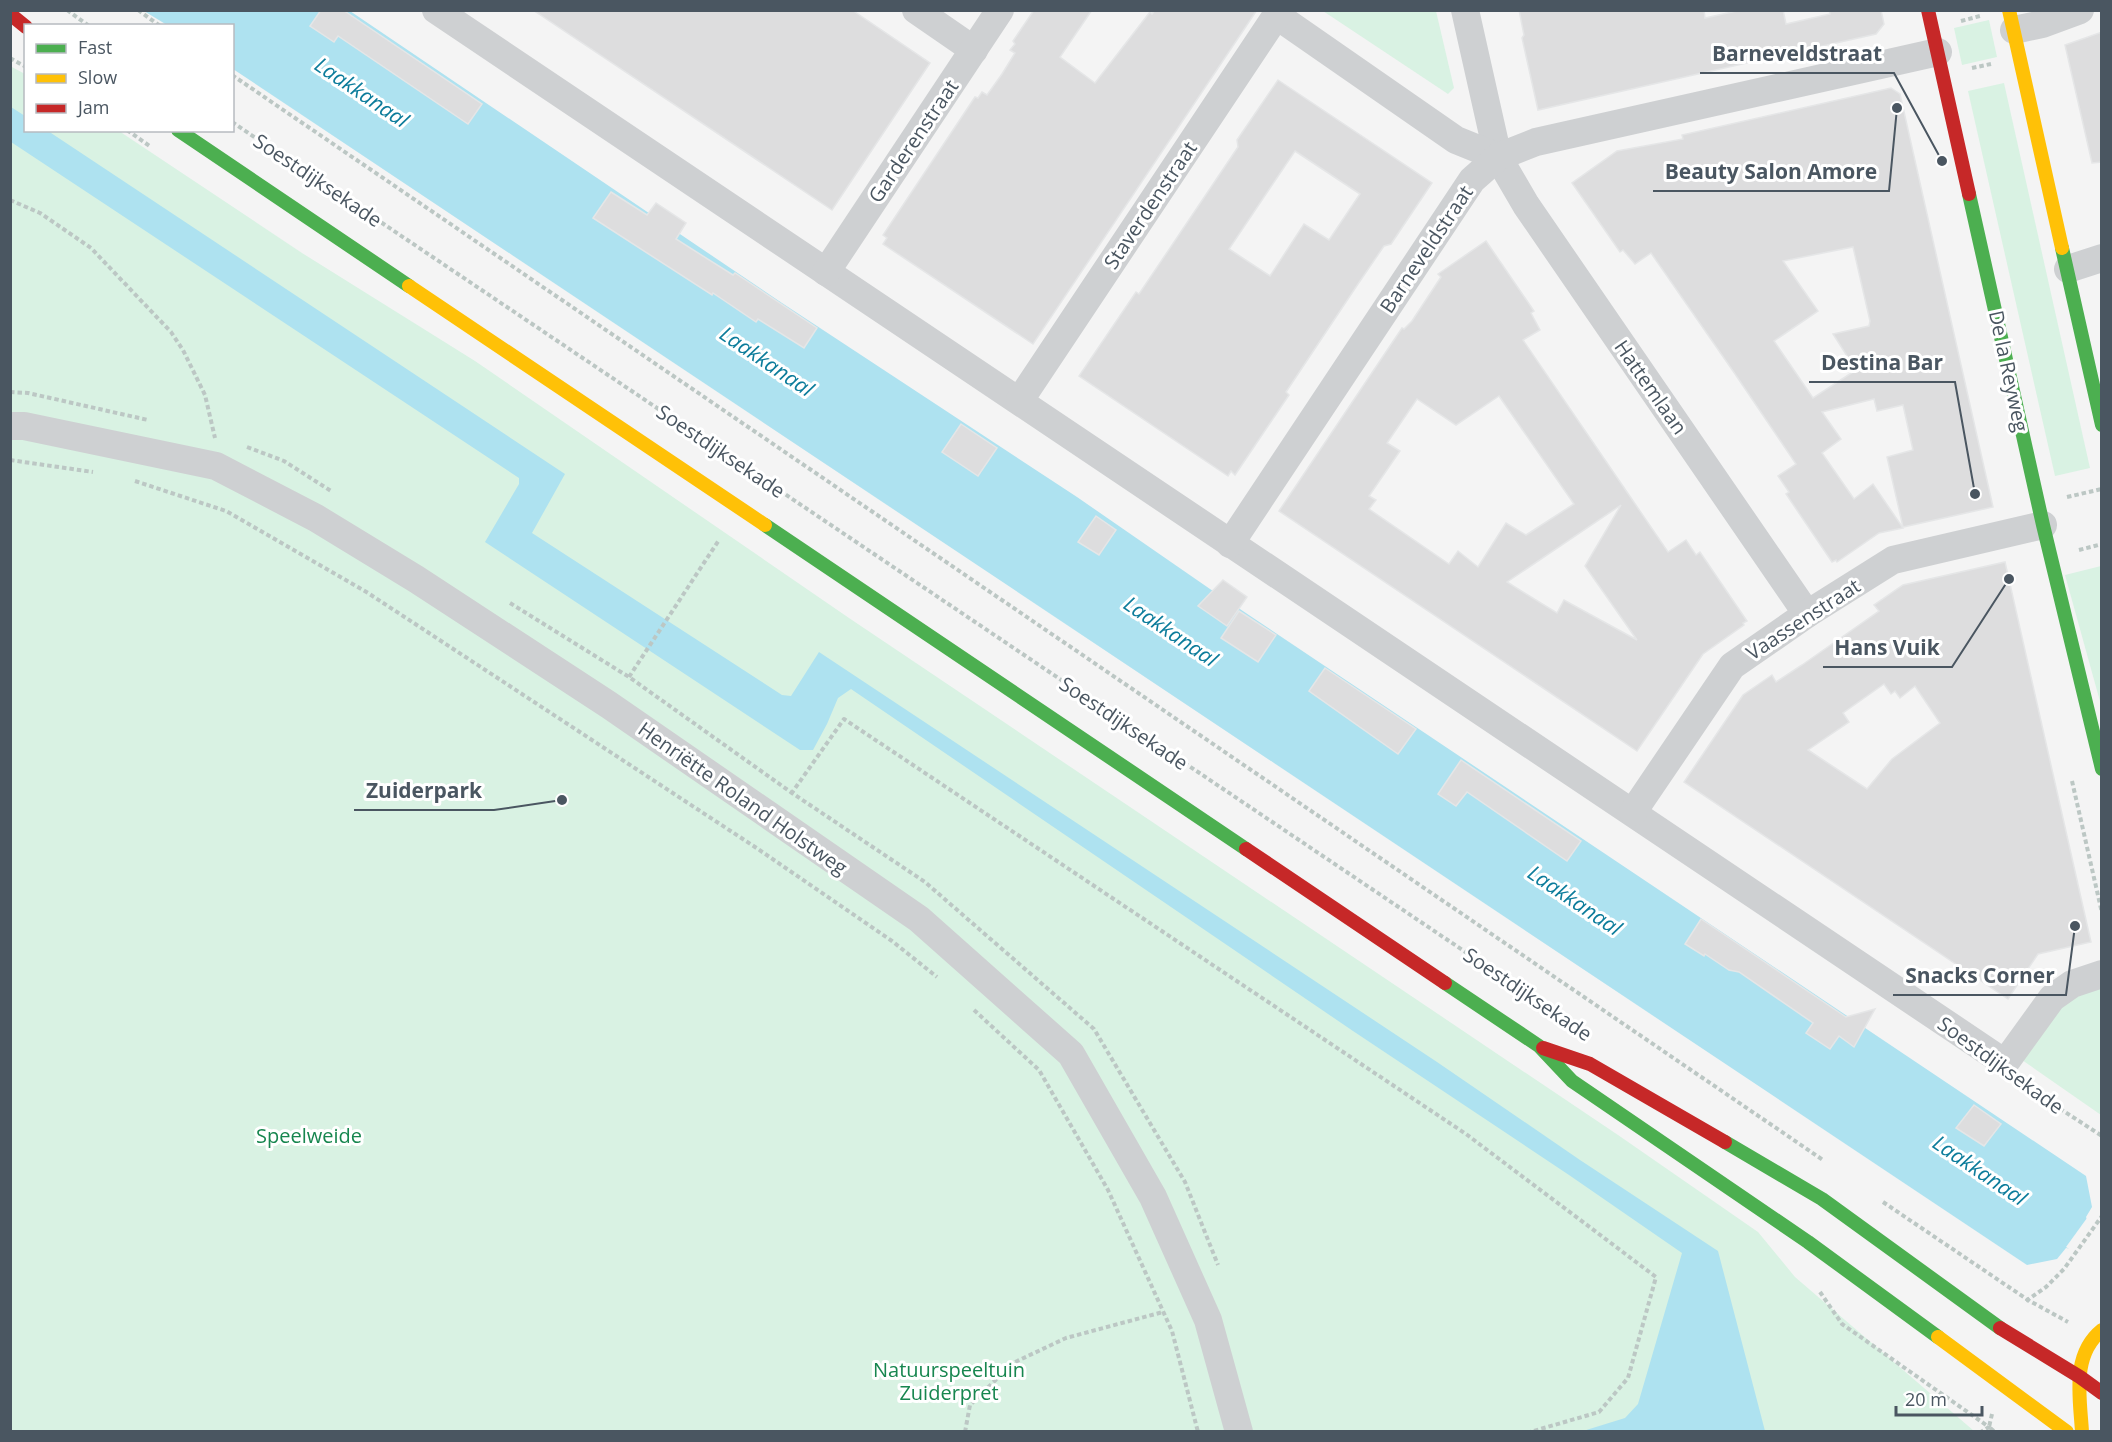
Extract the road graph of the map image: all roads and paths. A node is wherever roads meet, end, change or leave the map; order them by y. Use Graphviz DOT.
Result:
graph roads {
  1 [pos="66,10"];
  2 [pos="138,10"];
  3 [pos="436,10"];
  4 [pos="916,10"];
  5 [pos="1000,10"];
  6 [pos="1465,10"];
  7 [pos="1928,10"];
  8 [pos="2080,10"];
  9 [pos="1278,13"];
  10 [pos="10,14"];
  11 [pos="86,24"];
  12 [pos="157,24"];
  13 [pos="24,27"];
  14 [pos="2014,33"];
  15 [pos="974,50"];
  16 [pos="10,58"];
  17 [pos="1941,63"];
  18 [pos="24,66"];
  19 [pos="234,76"];
  20 [pos="234,123"];
  21 [pos="181,132"];
  22 [pos="1498,157"];
  23 [pos="10,200"];
  24 [pos="2102,258"];
  25 [pos="2067,269"];
  26 [pos="826,272"];
  27 [pos="1020,400"];
  28 [pos="2102,425"];
  29 [pos="10,426"];
  30 [pos="10,460"];
  31 [pos="216,466"];
  32 [pos="100,473"];
  33 [pos="133,480"];
  34 [pos="201,502"];
  35 [pos="2043,525"];
  36 [pos="719,540"];
  37 [pos="1230,544"];
  38 [pos="1807,614"];
  39 [pos="629,677"];
  40 [pos="2097,730"];
  41 [pos="2102,769"];
  42 [pos="1633,812"];
  43 [pos="773,819"];
  44 [pos="755,847"];
  45 [pos="2102,974"];
  46 [pos="941,980"];
  47 [pos="974,1009"];
  48 [pos="1572,1024"];
  49 [pos="1539,1046"];
  50 [pos="2005,1064"];
  51 [pos="2102,1136"];
  52 [pos="1823,1161"];
  53 [pos="1882,1201"];
  54 [pos="2102,1216"];
  55 [pos="2005,1294"];
  56 [pos="2028,1300"];
  57 [pos="1163,1312"];
  58 [pos="2102,1330"];
  59 [pos="2080,1377"];
  60 [pos="2102,1393"];
  61 [pos="1989,1427"];
  62 [pos="965,1431"];
  63 [pos="1198,1431"];
  64 [pos="1239,1431"];
  65 [pos="1530,1431"];
  66 [pos="1982,1431"];
  67 [pos="2067,1431"];
  68 [pos="2082,1431"];
  1 -- 11 [label="path"];
  2 -- 12 [label="path"];
  3 -- 26 [label="street, Soestdijksekade"];
  4 -- 15 [label="street"];
  5 -- 15 [label="street, Garderenstraat"];
  6 -- 22 [label="street, Hattemlaan"];
  7 -- 17 [label="main road, De la Reyweg"];
  8 -- 14 [label="street"];
  9 -- 22 [label="street"];
  9 -- 27 [label="street, Staverdenstraat"];
  10 -- 13 [label="main road"];
  14 -- 17 [label="path"];
  14 -- 25 [label="main road"];
  15 -- 26 [label="street, Garderenstraat"];
  16 -- 18 [label="path"];
  17 -- 22 [label="street, Barneveldstraat"];
  17 -- 35 [label="main road, De la Reyweg"];
  19 -- 52 [label="path"];
  20 -- 48 [label="path, Soestdijksekade"];
  21 -- 49 [label="main road, Soestdijksekade"];
  22 -- 37 [label="street, Barneveldstraat"];
  22 -- 38 [label="street, Hattemlaan"];
  23 -- 31 [label="path"];
  24 -- 25 [label="street"];
  25 -- 28 [label="main road"];
  26 -- 27 [label="street, Soestdijksekade"];
  27 -- 37 [label="street, Soestdijksekade"];
  29 -- 31 [label="street, Henriëtte Roland Holstweg"];
  30 -- 32 [label="path"];
  31 -- 34 [label="path"];
  31 -- 43 [label="street, Henriëtte Roland Holstweg"];
  33 -- 34 [label="path"];
  34 -- 44 [label="path"];
  35 -- 38 [label="street, Vaassenstraat"];
  35 -- 40 [label="main road, De la Reyweg"];
  36 -- 39 [label="path"];
  37 -- 42 [label="street, Soestdijksekade"];
  38 -- 42 [label="street, Vaassenstraat"];
  40 -- 41 [label="main road, De la Reyweg"];
  42 -- 50 [label="street, Soestdijksekade"];
  43 -- 44 [label="path"];
  43 -- 64 [label="street, Henriëtte Roland Holstweg"];
  43 -- 65 [label="path"];
  44 -- 46 [label="path"];
  45 -- 50 [label="street"];
  47 -- 57 [label="path"];
  49 -- 59 [label="main road, Soestdijksekade"];
  49 -- 67 [label="main road, Soestdijksekade"];
  50 -- 51 [label="path, Soestdijksekade"];
  53 -- 56 [label="path"];
  54 -- 56 [label="path"];
  55 -- 56 [label="path"];
  57 -- 62 [label="path"];
  57 -- 63 [label="path"];
  58 -- 59 [label="main road"];
  59 -- 60 [label="main road, Soestdijksekade"];
  59 -- 68 [label="main road"];
  61 -- 66 [label="path"];
}
